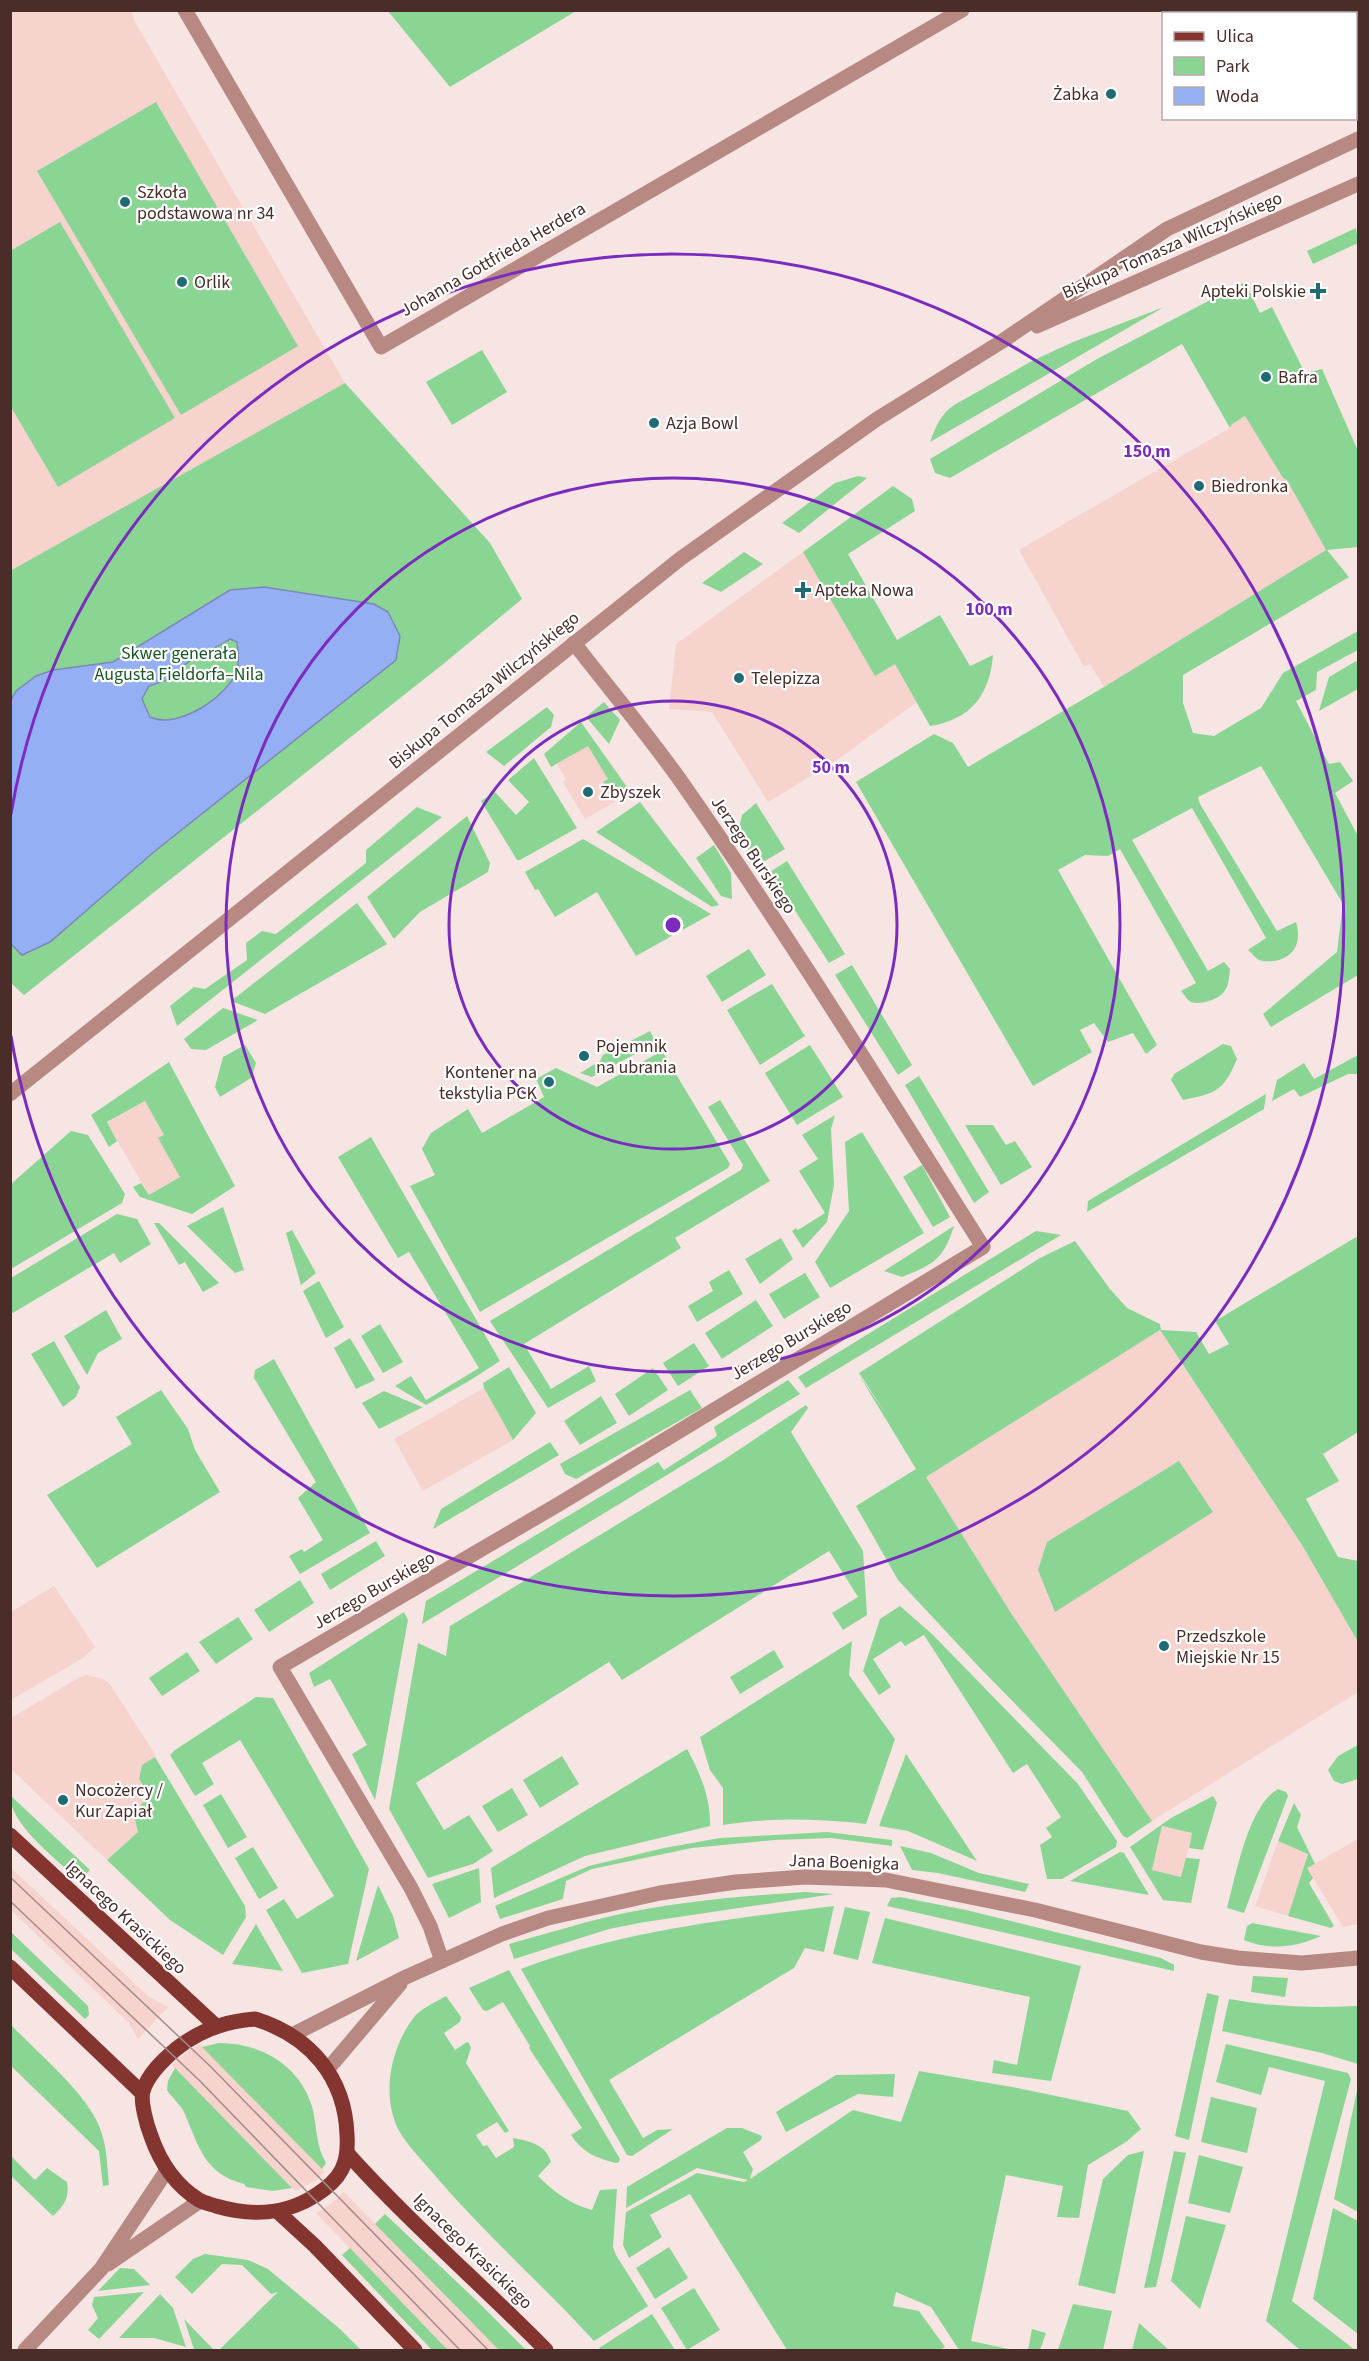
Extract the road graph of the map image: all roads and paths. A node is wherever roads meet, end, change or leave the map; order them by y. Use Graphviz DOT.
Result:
graph roads {
  1 [pos="185,10"];
  2 [pos="962,10"];
  3 [pos="1359,139"];
  4 [pos="1359,184"];
  5 [pos="1001,342"];
  6 [pos="574,642"];
  7 [pos="10,1094"];
  8 [pos="10,1835"];
  9 [pos="1359,1958"];
  10 [pos="442,1961"];
  11 [pos="10,1967"];
  12 [pos="406,1977"];
  13 [pos="216,2026"];
  14 [pos="292,2035"];
  15 [pos="327,2069"];
  16 [pos="142,2093"];
  17 [pos="348,2154"];
  18 [pos="167,2170"];
  19 [pos="200,2201"];
  20 [pos="278,2212"];
  21 [pos="101,2269"];
  22 [pos="25,2350"];
  23 [pos="415,2350"];
  24 [pos="546,2350"];
  1 -- 2 [label="street, Johanna Gottfrieda Herdera"];
  3 -- 5 [label="street, Biskupa Tomasza Wilczyńskiego"];
  4 -- 5 [label="street, Biskupa Tomasza Wilczyńskiego"];
  5 -- 6 [label="street, Biskupa Tomasza Wilczyńskiego"];
  6 -- 7 [label="street, Biskupa Tomasza Wilczyńskiego"];
  6 -- 10 [label="street, Jerzego Burskiego"];
  8 -- 13 [label="main road, Ignacego Krasickiego"];
  9 -- 10 [label="street, Jana Boenigka"];
  10 -- 12 [label="street, Jana Boenigka"];
  11 -- 16 [label="main road"];
  12 -- 14 [label="street, Jana Boenigka"];
  12 -- 15 [label="street, Jana Boenigka"];
  13 -- 14 [label="main road"];
  13 -- 16 [label="main road"];
  14 -- 15 [label="main road"];
  15 -- 17 [label="main road"];
  16 -- 18 [label="main road"];
  17 -- 20 [label="main road"];
  17 -- 24 [label="main road, Ignacego Krasickiego"];
  18 -- 19 [label="main road"];
  18 -- 21 [label="street"];
  19 -- 20 [label="main road"];
  19 -- 21 [label="street"];
  20 -- 23 [label="main road"];
  21 -- 22 [label="street"];
}
